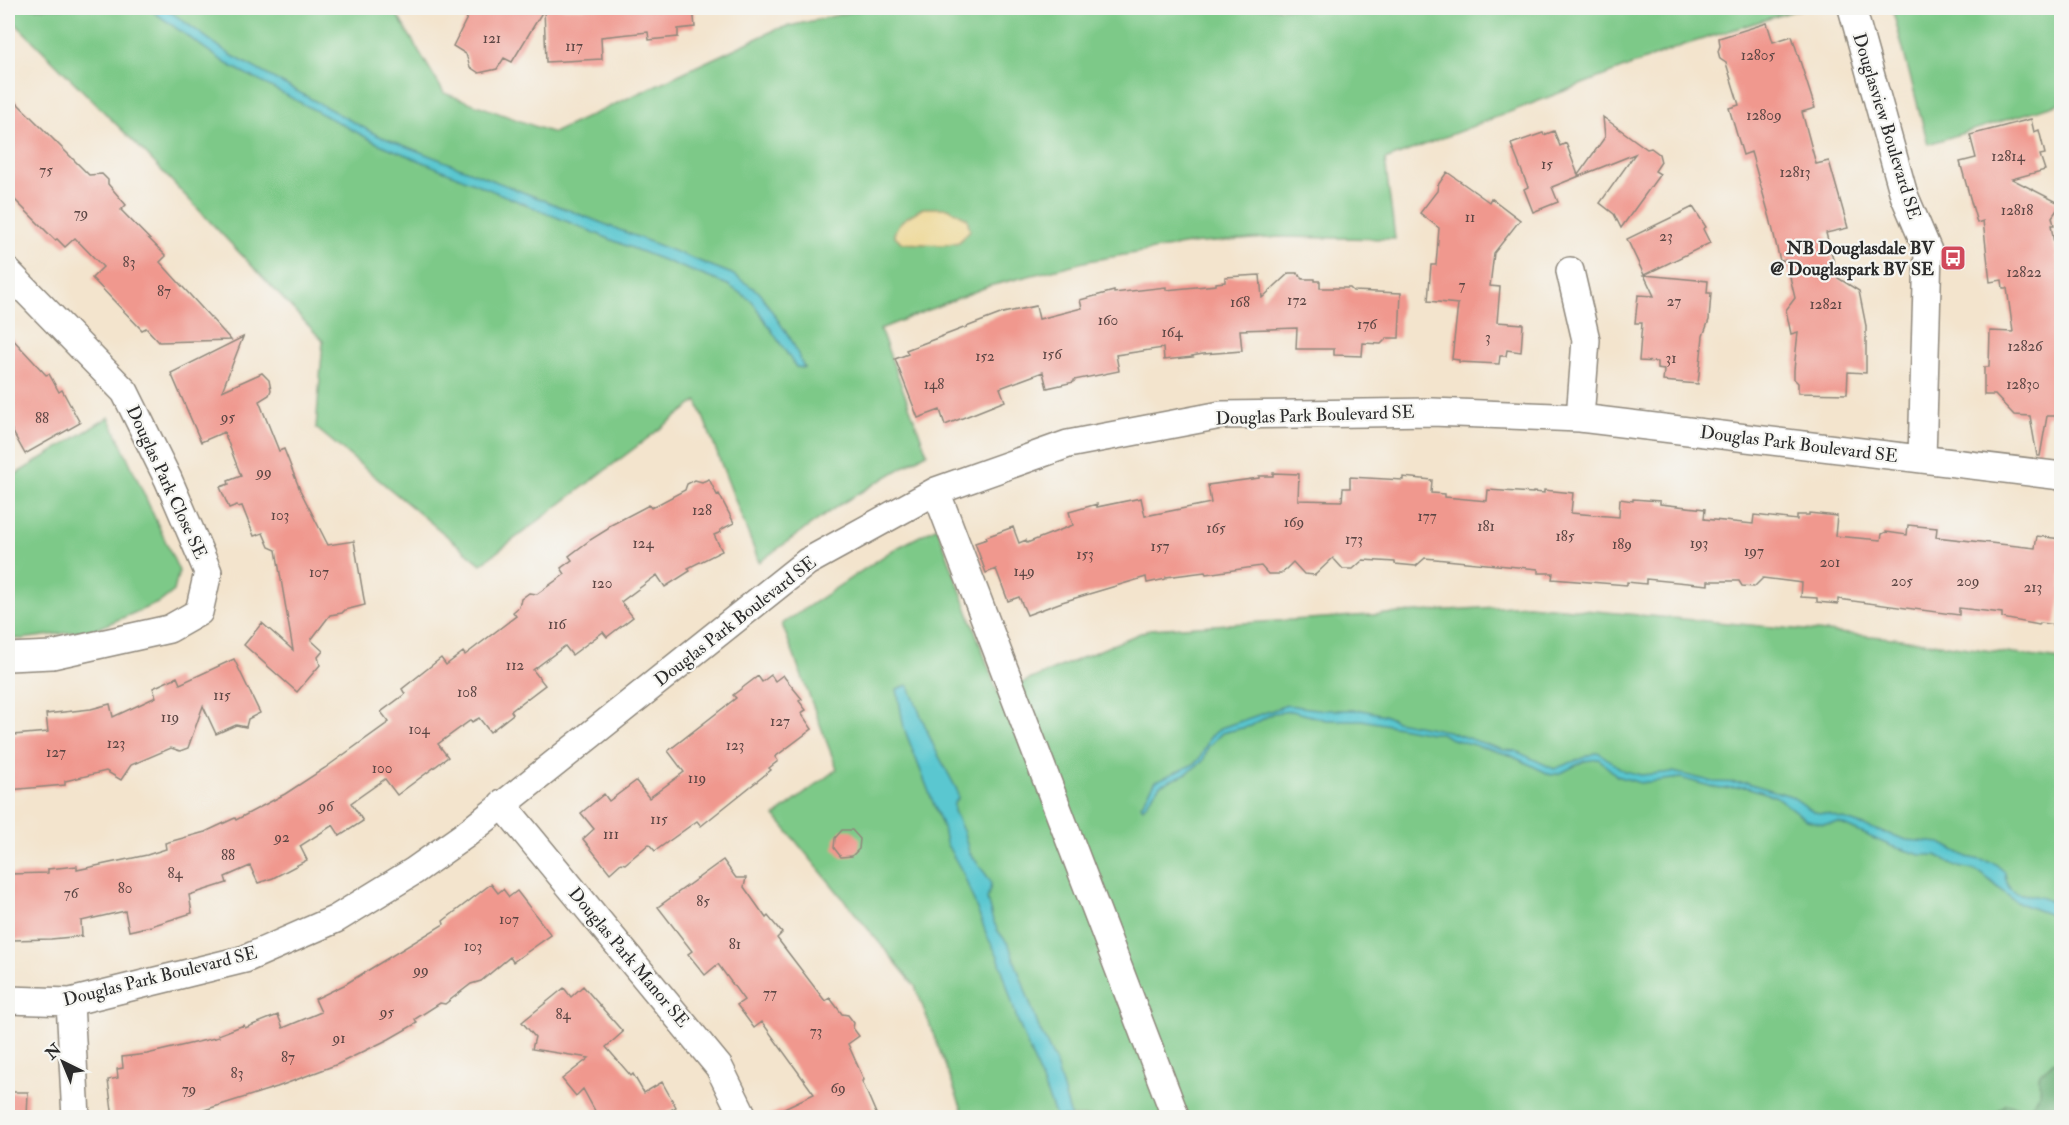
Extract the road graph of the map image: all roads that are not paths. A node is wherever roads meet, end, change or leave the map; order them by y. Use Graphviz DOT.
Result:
graph roads {
  1 [pos="1852,8"];
  2 [pos="1570,271"];
  3 [pos="8,272"];
  4 [pos="1580,418"];
  5 [pos="1923,458"];
  6 [pos="2061,476"];
  7 [pos="936,490"];
  8 [pos="8,657"];
  9 [pos="502,804"];
  10 [pos="8,1000"];
  11 [pos="70,1002"];
  12 [pos="76,1118"];
  13 [pos="744,1118"];
  14 [pos="1176,1118"];
  1 -- 5 [label="street, Douglasview Boulevard SE"];
  2 -- 4 [label="street"];
  3 -- 8 [label="street, Douglas Park Close SE"];
  4 -- 5 [label="street, Douglas Park Boulevard SE"];
  4 -- 7 [label="street, Douglas Park Boulevard SE"];
  5 -- 6 [label="street, Douglas Park Boulevard SE"];
  7 -- 9 [label="street, Douglas Park Boulevard SE"];
  7 -- 14 [label="street"];
  9 -- 11 [label="street, Douglas Park Boulevard SE"];
  9 -- 13 [label="street, Douglas Park Manor SE"];
  10 -- 11 [label="street, Douglas Park Boulevard SE"];
  11 -- 12 [label="street"];
}
